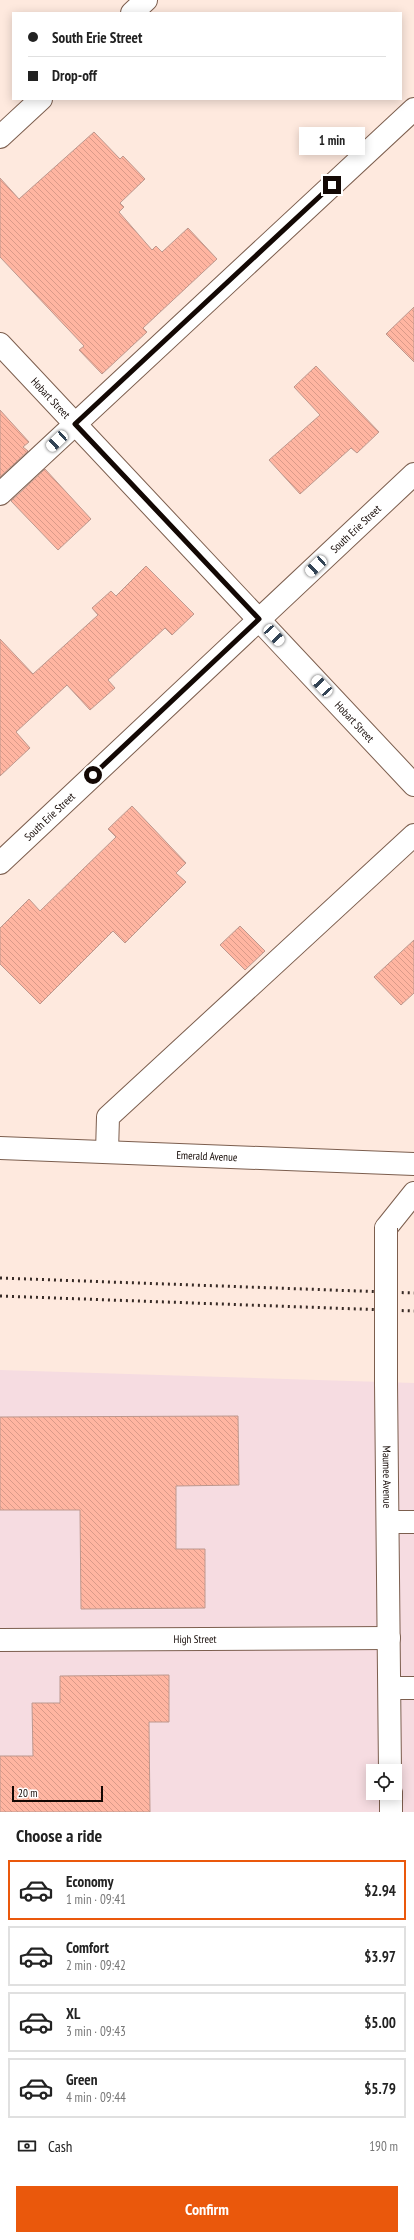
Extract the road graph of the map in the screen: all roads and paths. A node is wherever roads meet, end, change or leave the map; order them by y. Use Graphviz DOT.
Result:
graph roads {
  1 [pos="146,0"];
  2 [pos="133,12"];
  3 [pos="40,100"];
  4 [pos="414,109"];
  5 [pos="0,137"];
  6 [pos="0,344"];
  7 [pos="75,424"];
  8 [pos="414,474"];
  9 [pos="0,494"];
  10 [pos="259,619"];
  11 [pos="414,785"];
  12 [pos="414,835"];
  13 [pos="0,863"];
  14 [pos="0,1148"];
  15 [pos="107,1152"];
  16 [pos="414,1164"];
  17 [pos="414,1193"];
  18 [pos="388,1522"];
  19 [pos="414,1522"];
  20 [pos="389,1638"];
  21 [pos="0,1640"];
  22 [pos="390,1688"];
  23 [pos="414,1688"];
  24 [pos="390,1764"];
  25 [pos="391,1800"];
  26 [pos="391,1812"];
  1 -- 2 [label="street"];
  3 -- 5 [label="street"];
  4 -- 7 [label="street"];
  6 -- 7 [label="street, Hobart Street"];
  7 -- 9 [label="street"];
  7 -- 10 [label="street, Hobart Street"];
  8 -- 10 [label="street, South Erie Street"];
  10 -- 11 [label="street, Hobart Street"];
  10 -- 13 [label="street, South Erie Street"];
  12 -- 15 [label="street"];
  14 -- 15 [label="street, Emerald Avenue"];
  15 -- 16 [label="street, Emerald Avenue"];
  17 -- 18 [label="street, Maumee Avenue, bridge"];
  18 -- 19 [label="street"];
  18 -- 20 [label="street, Maumee Avenue"];
  20 -- 21 [label="street, High Street"];
  20 -- 22 [label="street, Maumee Avenue"];
  22 -- 23 [label="street"];
  22 -- 24 [label="street, Maumee Avenue"];
  25 -- 26 [label="street"];
}
